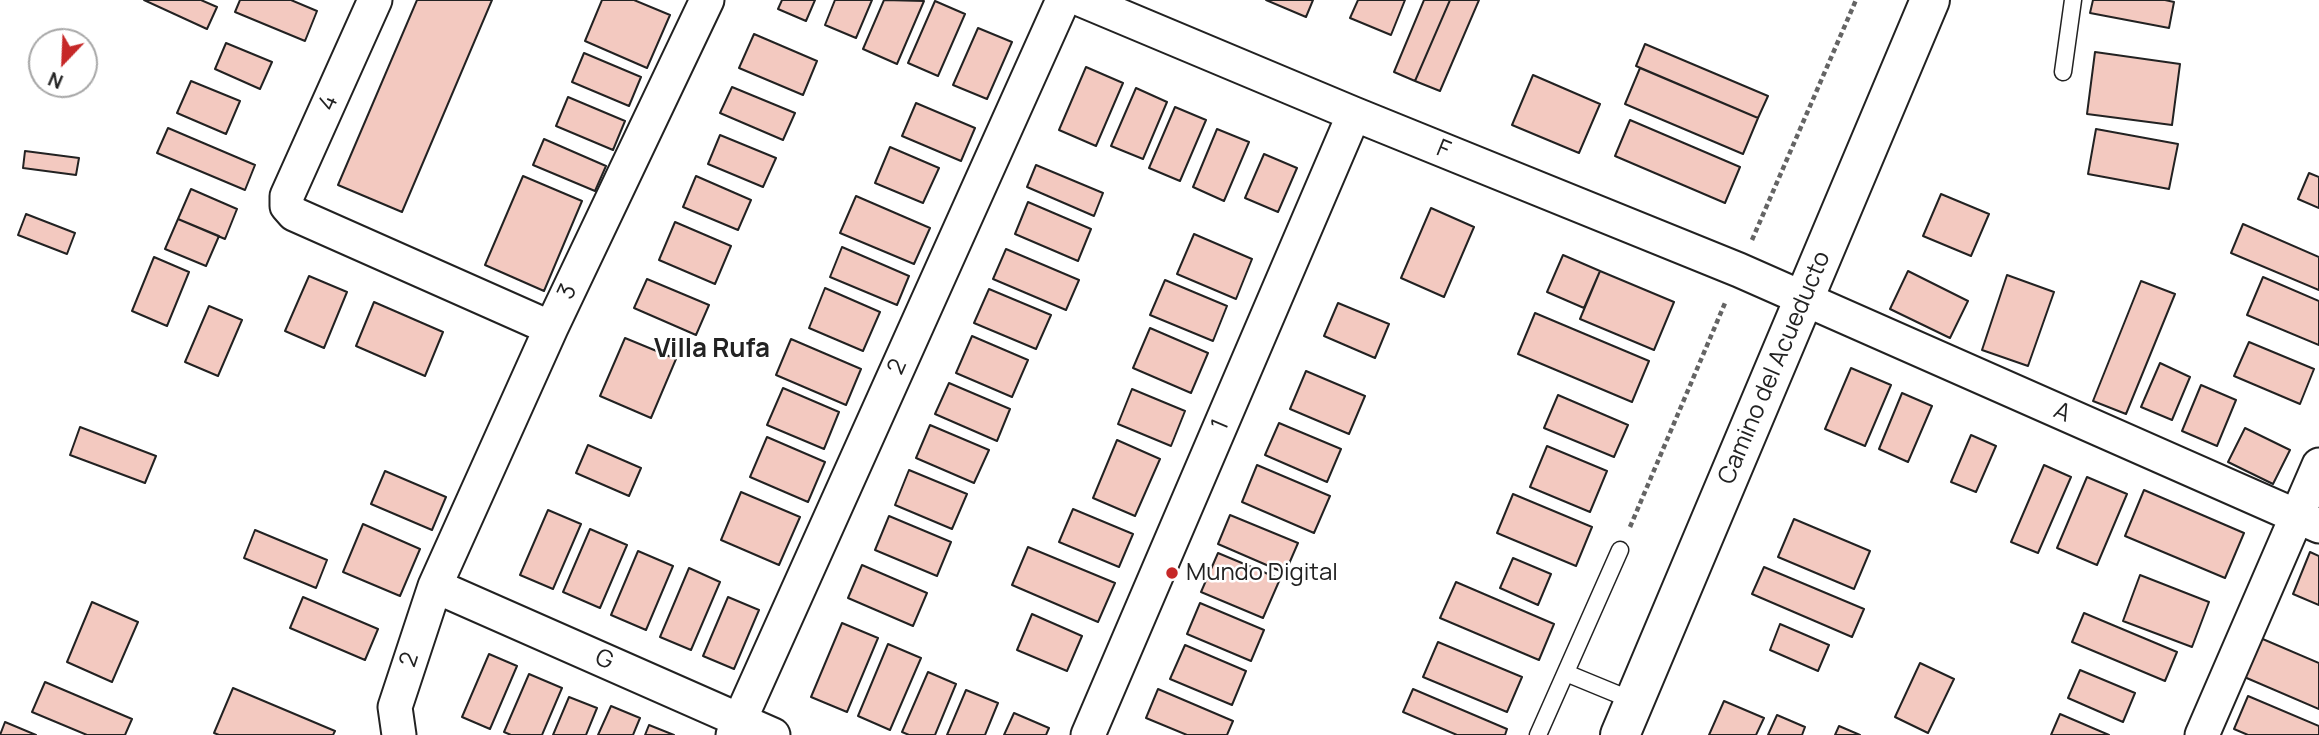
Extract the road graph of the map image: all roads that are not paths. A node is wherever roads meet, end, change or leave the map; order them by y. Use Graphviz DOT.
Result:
graph roads {
  1 [pos="375,0"];
  2 [pos="707,0"];
  3 [pos="1063,0"];
  4 [pos="1082,0"];
  5 [pos="1930,0"];
  6 [pos="2073,0"];
  7 [pos="1116,7"];
  8 [pos="2063,72"];
  9 [pos="1354,114"];
  10 [pos="1804,299"];
  11 [pos="551,328"];
  12 [pos="2319,465"];
  13 [pos="2308,521"];
  14 [pos="1620,550"];
  15 [pos="435,586"];
  16 [pos="1566,673"];
  17 [pos="1627,718"];
  18 [pos="736,727"];
  19 [pos="399,735"];
  20 [pos="773,735"];
  21 [pos="1088,735"];
  22 [pos="1538,735"];
  23 [pos="2202,735"];
  1 -- 11 [label="street, 4"];
  2 -- 11 [label="street, 3"];
  3 -- 18 [label="street, 2"];
  4 -- 7 [label="street, F"];
  5 -- 10 [label="main road, Camino del Acueducto"];
  6 -- 8 [label="lane"];
  7 -- 9 [label="street, F"];
  9 -- 10 [label="street, F"];
  9 -- 21 [label="street, 1"];
  10 -- 13 [label="street, A"];
  10 -- 17 [label="main road, Camino del Acueducto"];
  11 -- 15 [label="street, 3"];
  12 -- 13 [label="street"];
  13 -- 23 [label="street"];
  14 -- 16 [label="lane"];
  15 -- 18 [label="street, G"];
  15 -- 19 [label="street, 2"];
  16 -- 17 [label="lane"];
  16 -- 22 [label="lane"];
  18 -- 20 [label="street, G"];
}
